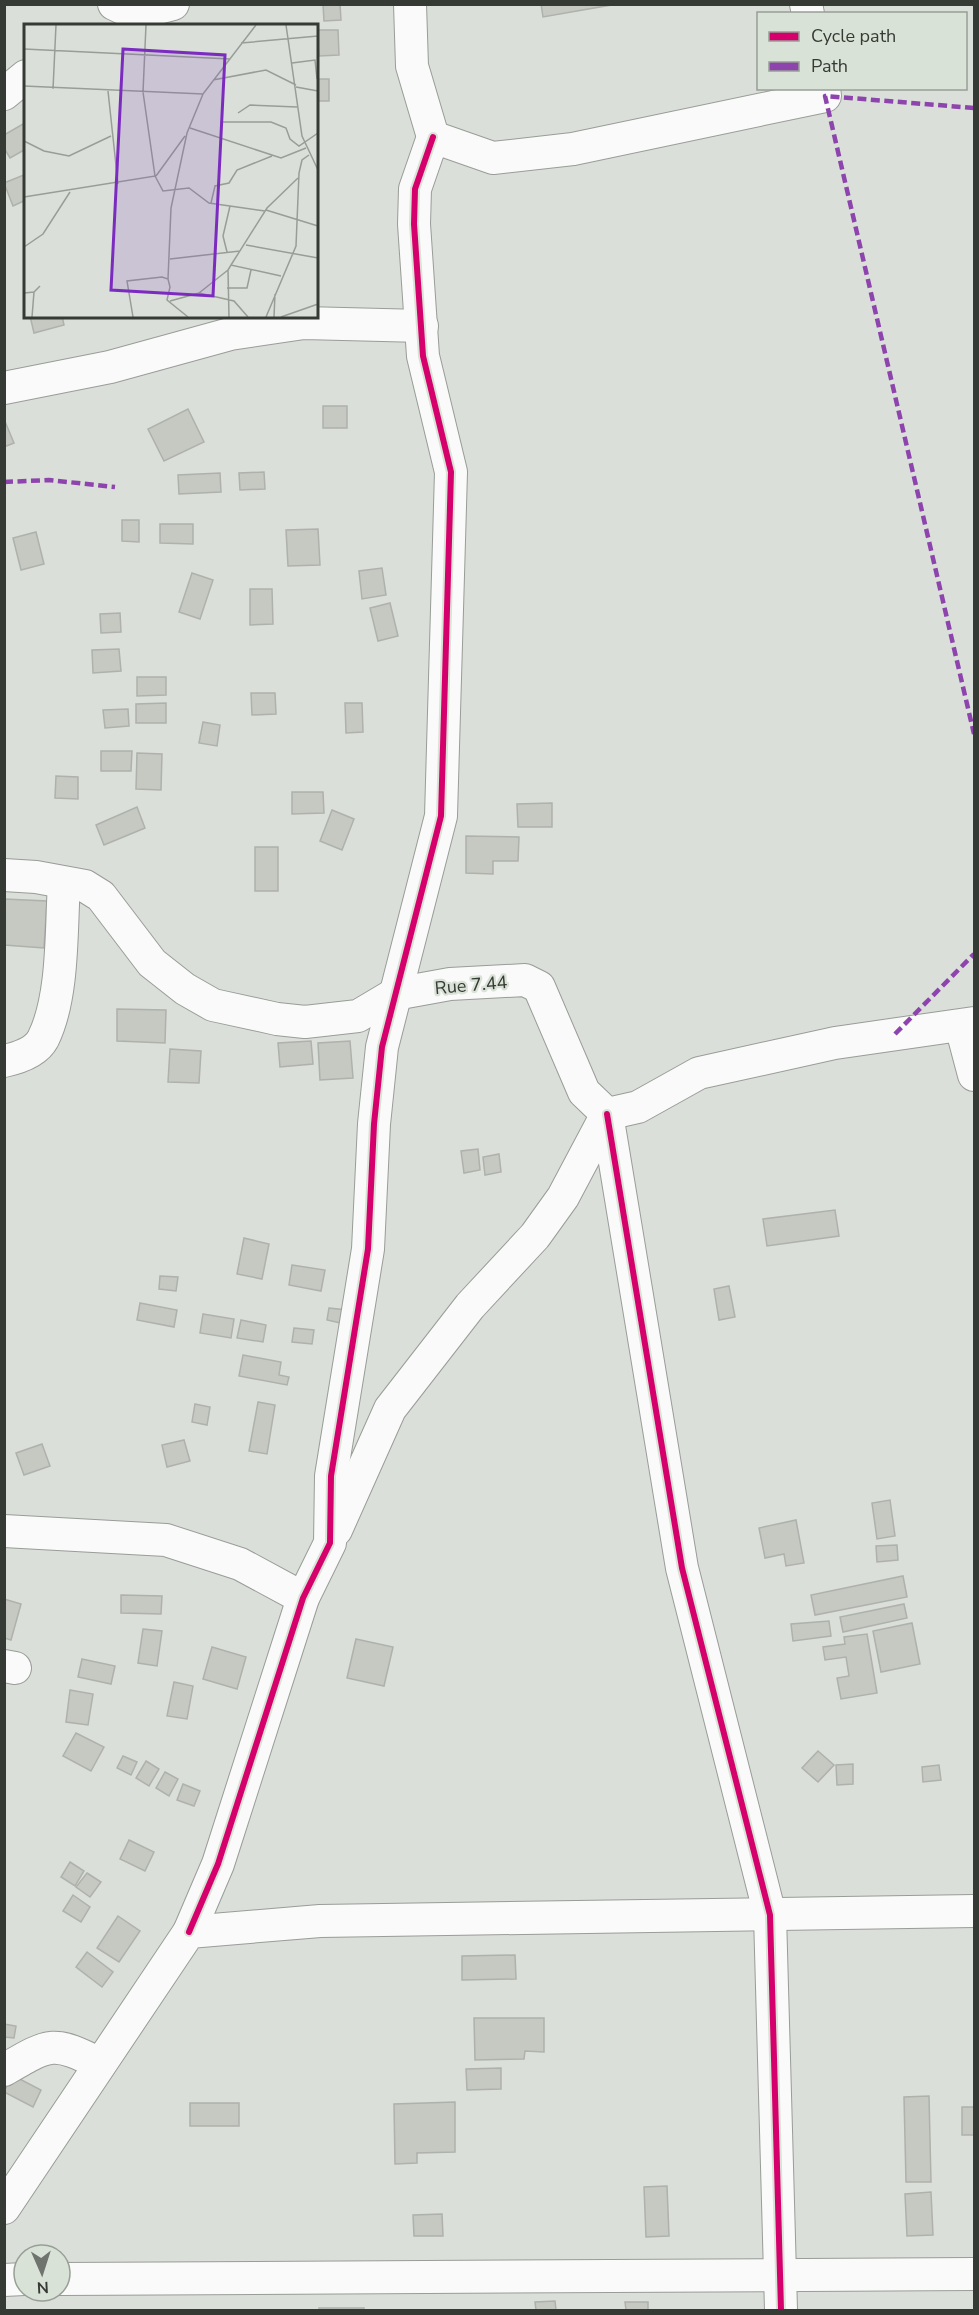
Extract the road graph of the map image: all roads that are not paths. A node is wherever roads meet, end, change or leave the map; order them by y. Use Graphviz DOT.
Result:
graph roads {
  1 [pos="173,4"];
  2 [pos="410,4"];
  3 [pos="121,15"];
  4 [pos="24,78"];
  5 [pos="824,90"];
  6 [pos="4,94"];
  7 [pos="433,137"];
  8 [pos="422,326"];
  9 [pos="4,388"];
  10 [pos="4,875"];
  11 [pos="64,883"];
  12 [pos="395,994"];
  13 [pos="968,1024"];
  14 [pos="4,1061"];
  15 [pos="975,1075"];
  16 [pos="607,1114"];
  17 [pos="4,1531"];
  18 [pos="330,1543"];
  19 [pos="303,1598"];
  20 [pos="975,1911"];
  21 [pos="770,1915"];
  22 [pos="189,1932"];
  23 [pos="100,2064"];
  24 [pos="4,2070"];
  25 [pos="4,2208"];
  26 [pos="975,2274"];
  27 [pos="783,2276"];
  28 [pos="72,2279"];
  29 [pos="782,2310"];
  1 -- 3 [label="street"];
  2 -- 7 [label="street"];
  4 -- 6 [label="street"];
  5 -- 7 [label="street"];
  7 -- 8 [label="street"];
  8 -- 9 [label="street"];
  8 -- 12 [label="street"];
  10 -- 11 [label="street, Rue 7.44"];
  11 -- 12 [label="street, Rue 7.44"];
  11 -- 14 [label="street"];
  12 -- 16 [label="street, Rue 7.44"];
  12 -- 18 [label="street"];
  13 -- 15 [label="street"];
  13 -- 16 [label="street"];
  16 -- 18 [label="street"];
  16 -- 21 [label="street"];
  17 -- 19 [label="street"];
  18 -- 19 [label="street"];
  19 -- 22 [label="street"];
  20 -- 21 [label="street"];
  21 -- 22 [label="street"];
  21 -- 27 [label="street"];
  22 -- 23 [label="street"];
  23 -- 24 [label="street"];
  23 -- 25 [label="street"];
  26 -- 27 [label="street"];
  27 -- 28 [label="street"];
  27 -- 29 [label="street"];
}
